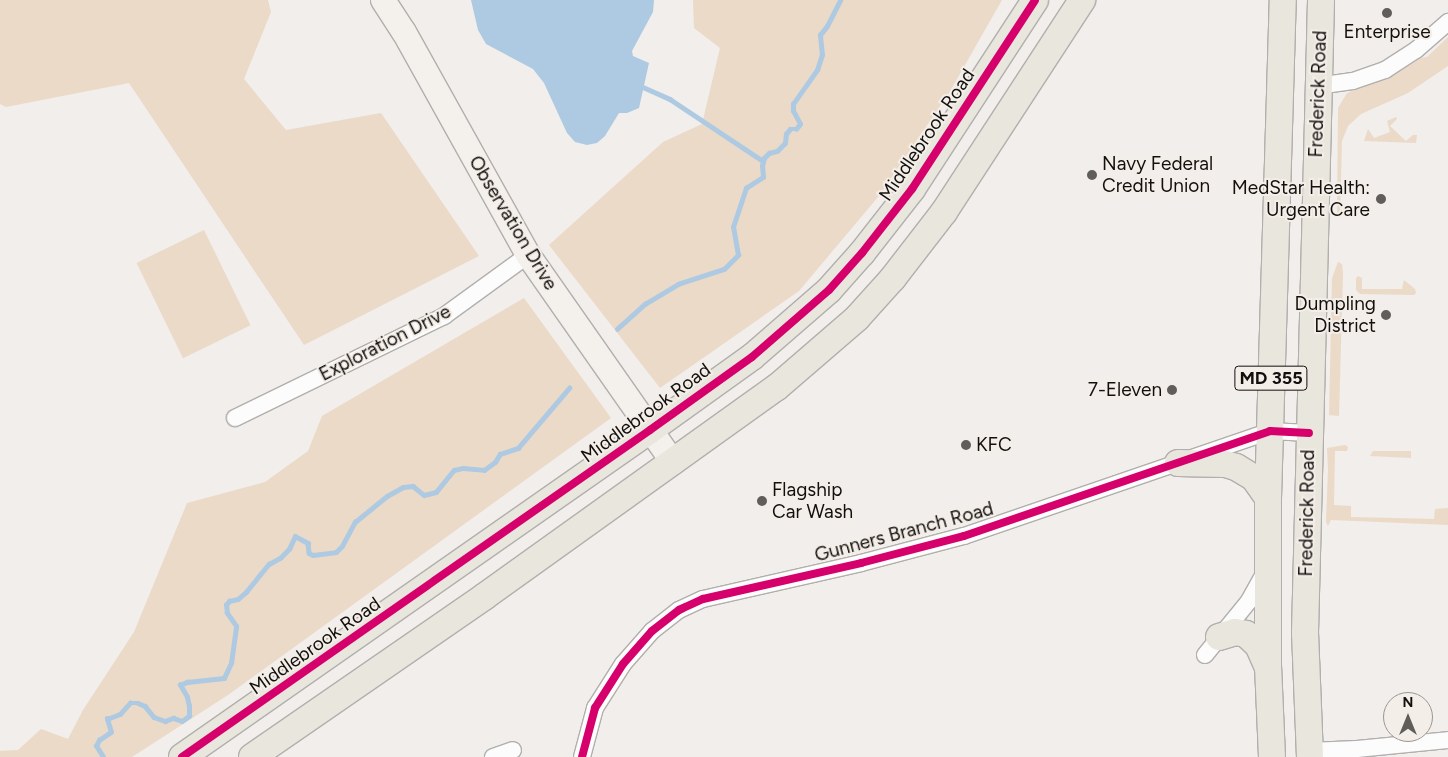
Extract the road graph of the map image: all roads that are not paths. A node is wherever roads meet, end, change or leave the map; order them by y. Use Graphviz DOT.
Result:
graph roads {
  1 [pos="383,0"];
  2 [pos="1035,0"];
  3 [pos="1082,0"];
  4 [pos="1283,0"];
  5 [pos="1321,0"];
  6 [pos="1448,22"];
  7 [pos="1317,86"];
  8 [pos="528,255"];
  9 [pos="235,418"];
  10 [pos="650,430"];
  11 [pos="1270,431"];
  12 [pos="1309,433"];
  13 [pos="673,462"];
  14 [pos="1178,463"];
  15 [pos="1268,498"];
  16 [pos="1268,565"];
  17 [pos="1212,646"];
  18 [pos="1268,668"];
  19 [pos="1448,740"];
  20 [pos="513,750"];
  21 [pos="1310,754"];
  22 [pos="182,757"];
  23 [pos="252,757"];
  24 [pos="493,757"];
  25 [pos="582,757"];
  26 [pos="1272,757"];
  1 -- 8 [label="street, Observation Drive"];
  2 -- 10 [label="main road, Middlebrook Road"];
  3 -- 13 [label="main road"];
  4 -- 11 [label="main road, Frederick Road / MD 355"];
  5 -- 7 [label="main road, Frederick Road / MD 355"];
  6 -- 7 [label="street"];
  7 -- 12 [label="main road, Frederick Road / MD 355"];
  8 -- 9 [label="street, Exploration Drive"];
  8 -- 10 [label="street, Observation Drive"];
  10 -- 13 [label="street, Observation Drive"];
  10 -- 22 [label="main road, Middlebrook Road"];
  11 -- 12 [label="street, Gunners Branch Road"];
  11 -- 14 [label="street, Gunners Branch Road"];
  11 -- 15 [label="main road, Frederick Road / MD 355"];
  12 -- 21 [label="main road, Frederick Road / MD 355"];
  13 -- 23 [label="main road"];
  14 -- 15 [label="main road"];
  14 -- 25 [label="street, Gunners Branch Road"];
  15 -- 16 [label="main road, Frederick Road / MD 355"];
  16 -- 17 [label="street"];
  16 -- 18 [label="main road, Frederick Road / MD 355"];
  17 -- 18 [label="main road"];
  18 -- 26 [label="main road, Frederick Road / MD 355"];
  19 -- 21 [label="street"];
  20 -- 24 [label="street"];
}
